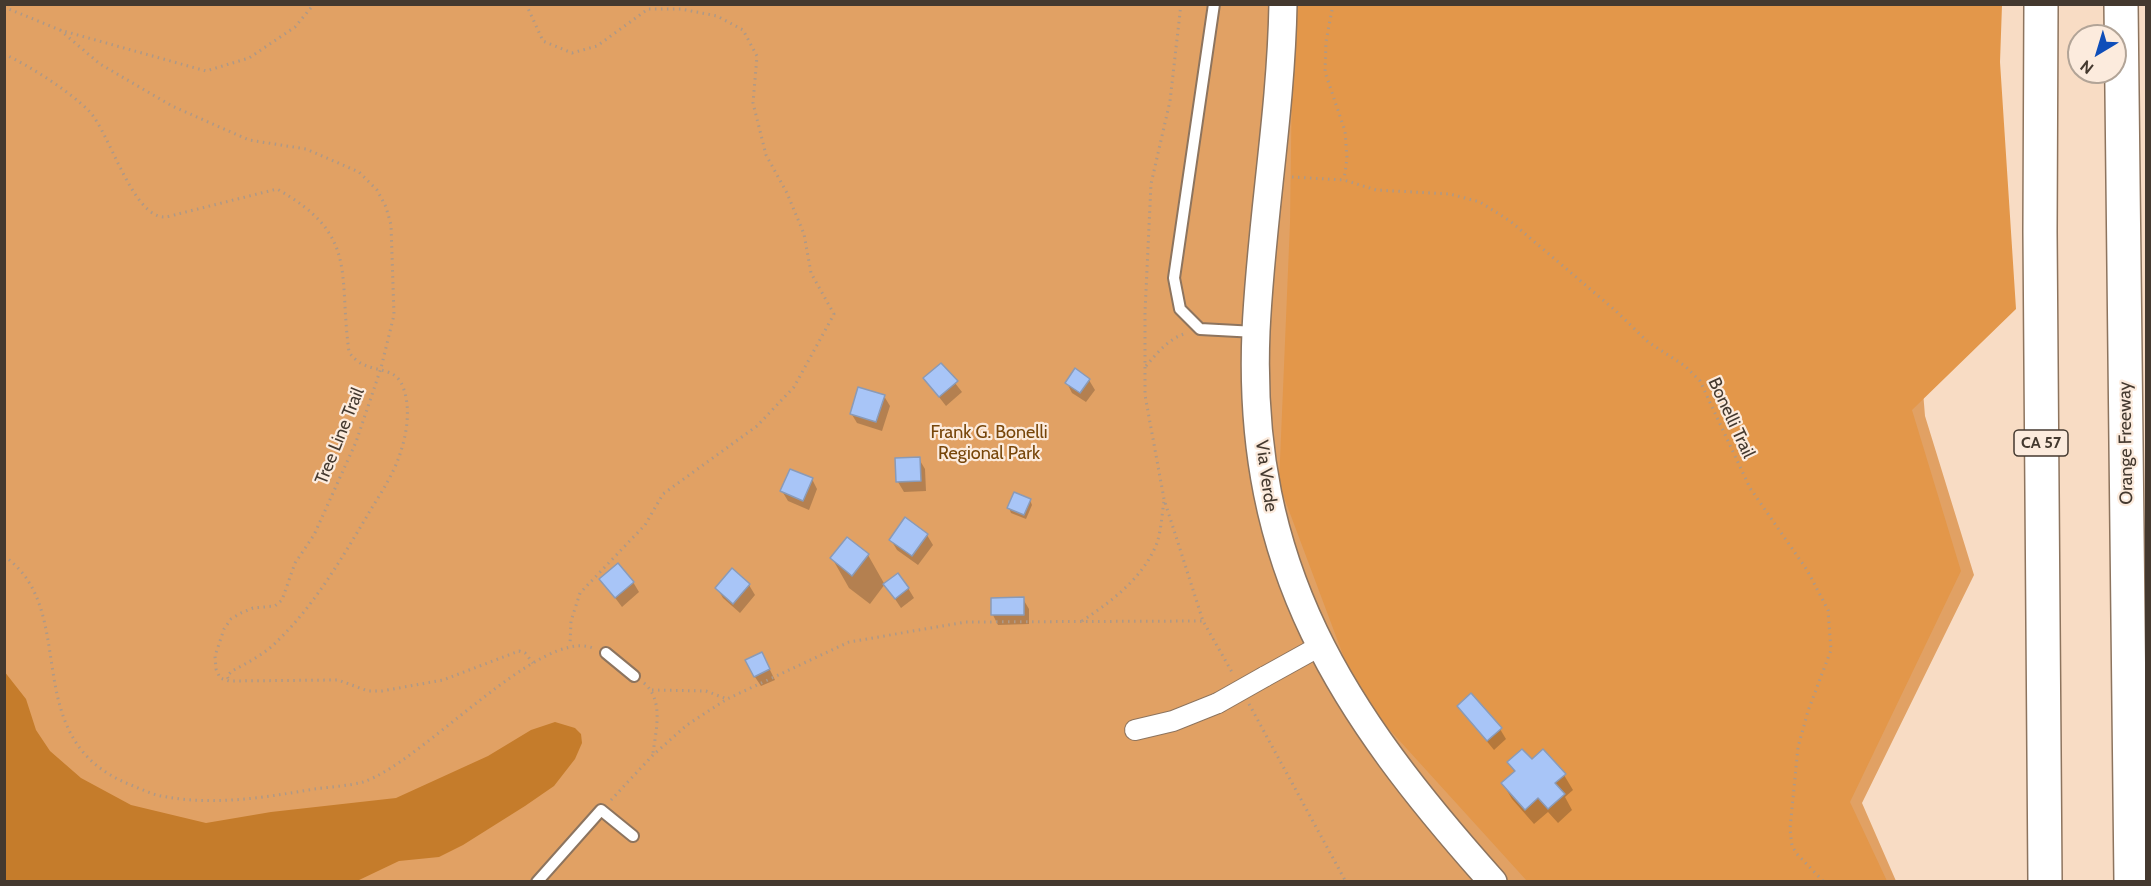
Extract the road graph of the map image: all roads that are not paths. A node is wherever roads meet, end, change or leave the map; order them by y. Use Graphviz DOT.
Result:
graph roads {
  1 [pos="1214,4"];
  2 [pos="1283,4"];
  3 [pos="2041,4"];
  4 [pos="2121,4"];
  5 [pos="1256,332"];
  6 [pos="1320,646"];
  7 [pos="606,653"];
  8 [pos="634,676"];
  9 [pos="1135,730"];
  10 [pos="633,836"];
  11 [pos="537,882"];
  12 [pos="1493,882"];
  13 [pos="2045,882"];
  14 [pos="2131,882"];
  1 -- 5 [label="lane"];
  2 -- 5 [label="main road, Via Verde"];
  3 -- 13 [label="highway, CA 57"];
  4 -- 14 [label="highway, Orange Freeway"];
  5 -- 6 [label="main road, Via Verde"];
  6 -- 9 [label="street, bridge"];
  6 -- 12 [label="main road, Via Verde"];
  7 -- 8 [label="lane"];
  10 -- 11 [label="lane"];
}
